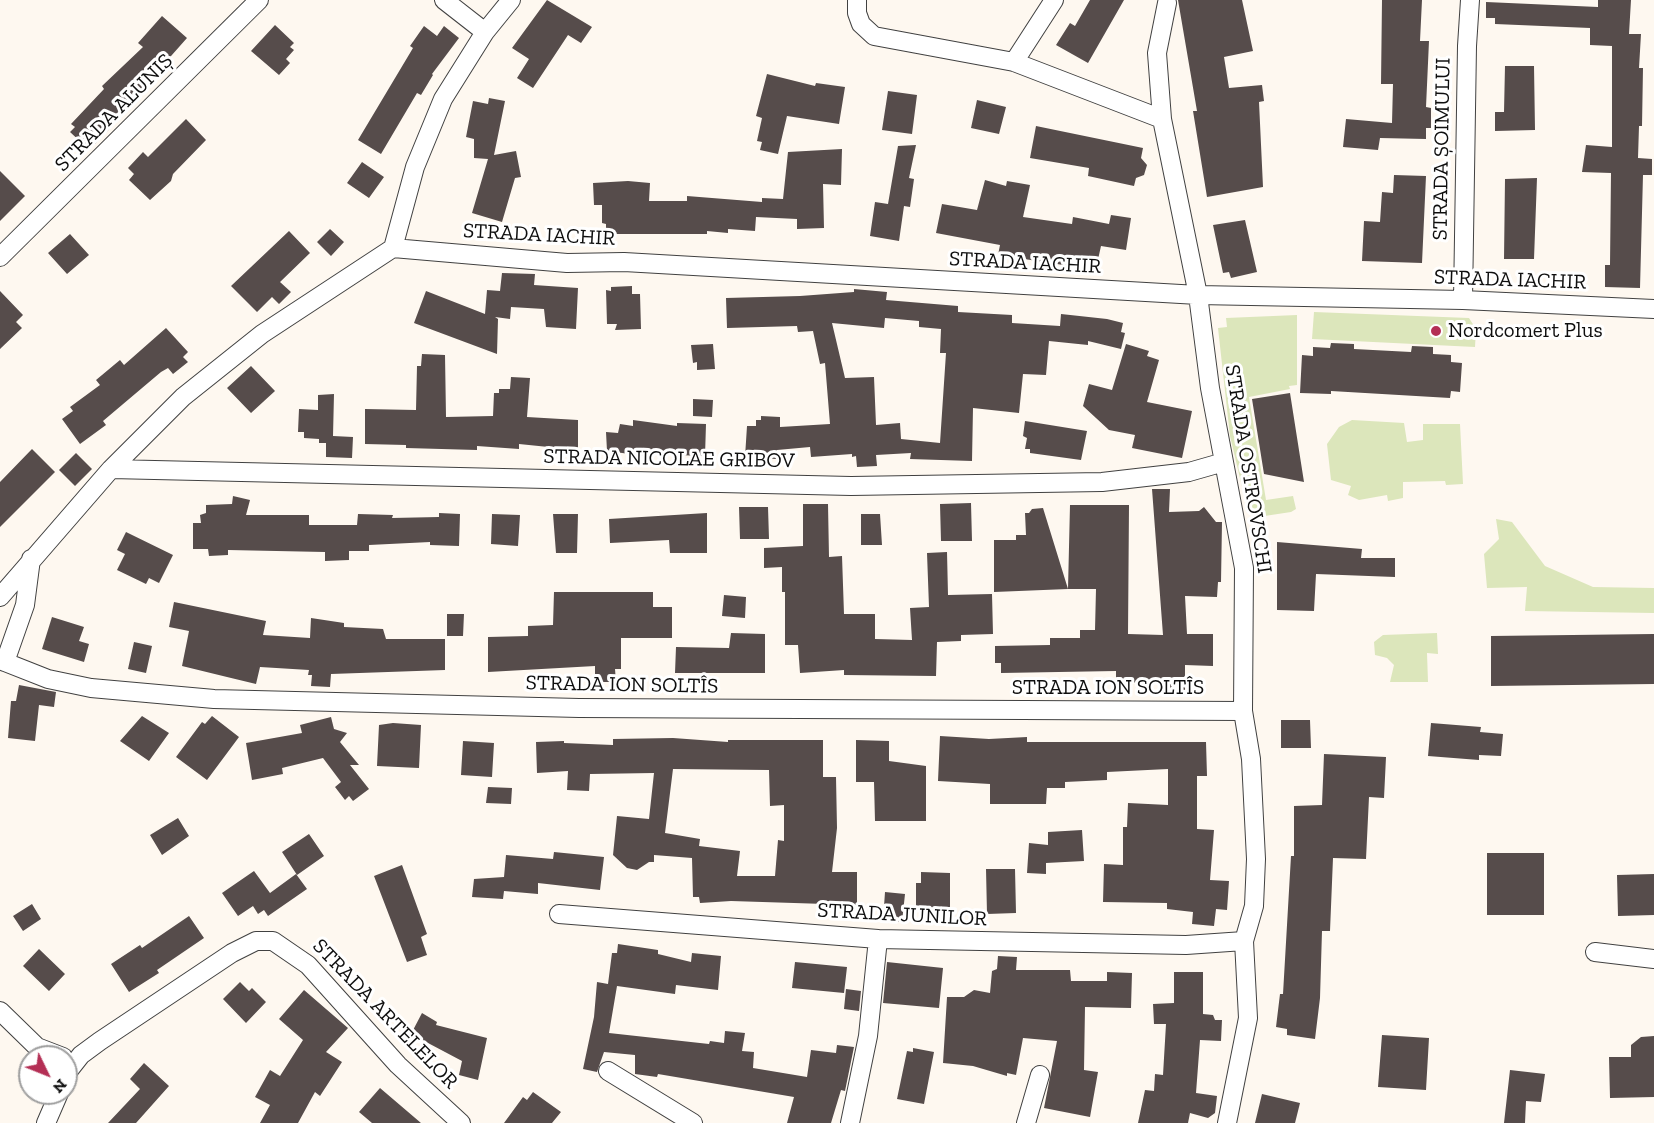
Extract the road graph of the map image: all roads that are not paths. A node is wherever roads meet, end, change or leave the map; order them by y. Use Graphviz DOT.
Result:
graph roads {
  1 [pos="259,0"];
  2 [pos="444,0"];
  3 [pos="511,0"];
  4 [pos="857,0"];
  5 [pos="1054,0"];
  6 [pos="1470,0"];
  7 [pos="1167,3"];
  8 [pos="485,32"];
  9 [pos="1014,62"];
  10 [pos="1162,119"];
  11 [pos="393,248"];
  12 [pos="0,257"];
  13 [pos="1198,295"];
  14 [pos="1462,300"];
  15 [pos="1654,309"];
  16 [pos="1224,462"];
  17 [pos="111,469"];
  18 [pos="31,560"];
  19 [pos="0,597"];
  20 [pos="3,661"];
  21 [pos="1243,711"];
  22 [pos="559,914"];
  23 [pos="878,939"];
  24 [pos="1244,941"];
  25 [pos="1595,952"];
  26 [pos="1654,959"];
  27 [pos="0,1011"];
  28 [pos="35,1045"];
  29 [pos="78,1052"];
  30 [pos="608,1071"];
  31 [pos="1040,1075"];
  32 [pos="54,1105"];
  33 [pos="46,1123"];
  34 [pos="462,1123"];
  35 [pos="693,1123"];
  36 [pos="850,1123"];
  37 [pos="1026,1123"];
  38 [pos="1227,1123"];
  1 -- 12 [label="street, STRADA ALUNIȘ"];
  2 -- 8 [label="street"];
  3 -- 8 [label="street"];
  4 -- 9 [label="street"];
  5 -- 9 [label="street"];
  6 -- 14 [label="street, STRADA ȘOIMULUI"];
  7 -- 10 [label="street, STRADA OSTROVSCHI"];
  8 -- 11 [label="street"];
  9 -- 10 [label="street"];
  10 -- 13 [label="street, STRADA OSTROVSCHI"];
  11 -- 13 [label="street, STRADA IACHIR"];
  11 -- 17 [label="street"];
  13 -- 14 [label="street, STRADA IACHIR"];
  13 -- 16 [label="street, STRADA OSTROVSCHI"];
  14 -- 15 [label="street, STRADA IACHIR"];
  16 -- 17 [label="street, STRADA NICOLAE GRIBOV"];
  16 -- 21 [label="street, STRADA OSTROVSCHI"];
  17 -- 18 [label="street"];
  18 -- 19 [label="street"];
  18 -- 20 [label="street, STRADA ION SOLTÎS"];
  20 -- 21 [label="street, STRADA ION SOLTÎS"];
  21 -- 24 [label="street, STRADA OSTROVSCHI"];
  22 -- 23 [label="street, STRADA JUNILOR"];
  23 -- 24 [label="street, STRADA JUNILOR"];
  23 -- 36 [label="street"];
  24 -- 38 [label="street, STRADA OSTROVSCHI"];
  25 -- 26 [label="street"];
  27 -- 28 [label="street"];
  29 -- 34 [label="street, STRADA ARTELELOR"];
  30 -- 35 [label="street"];
  31 -- 37 [label="street"];
  32 -- 33 [label="street"];
}
